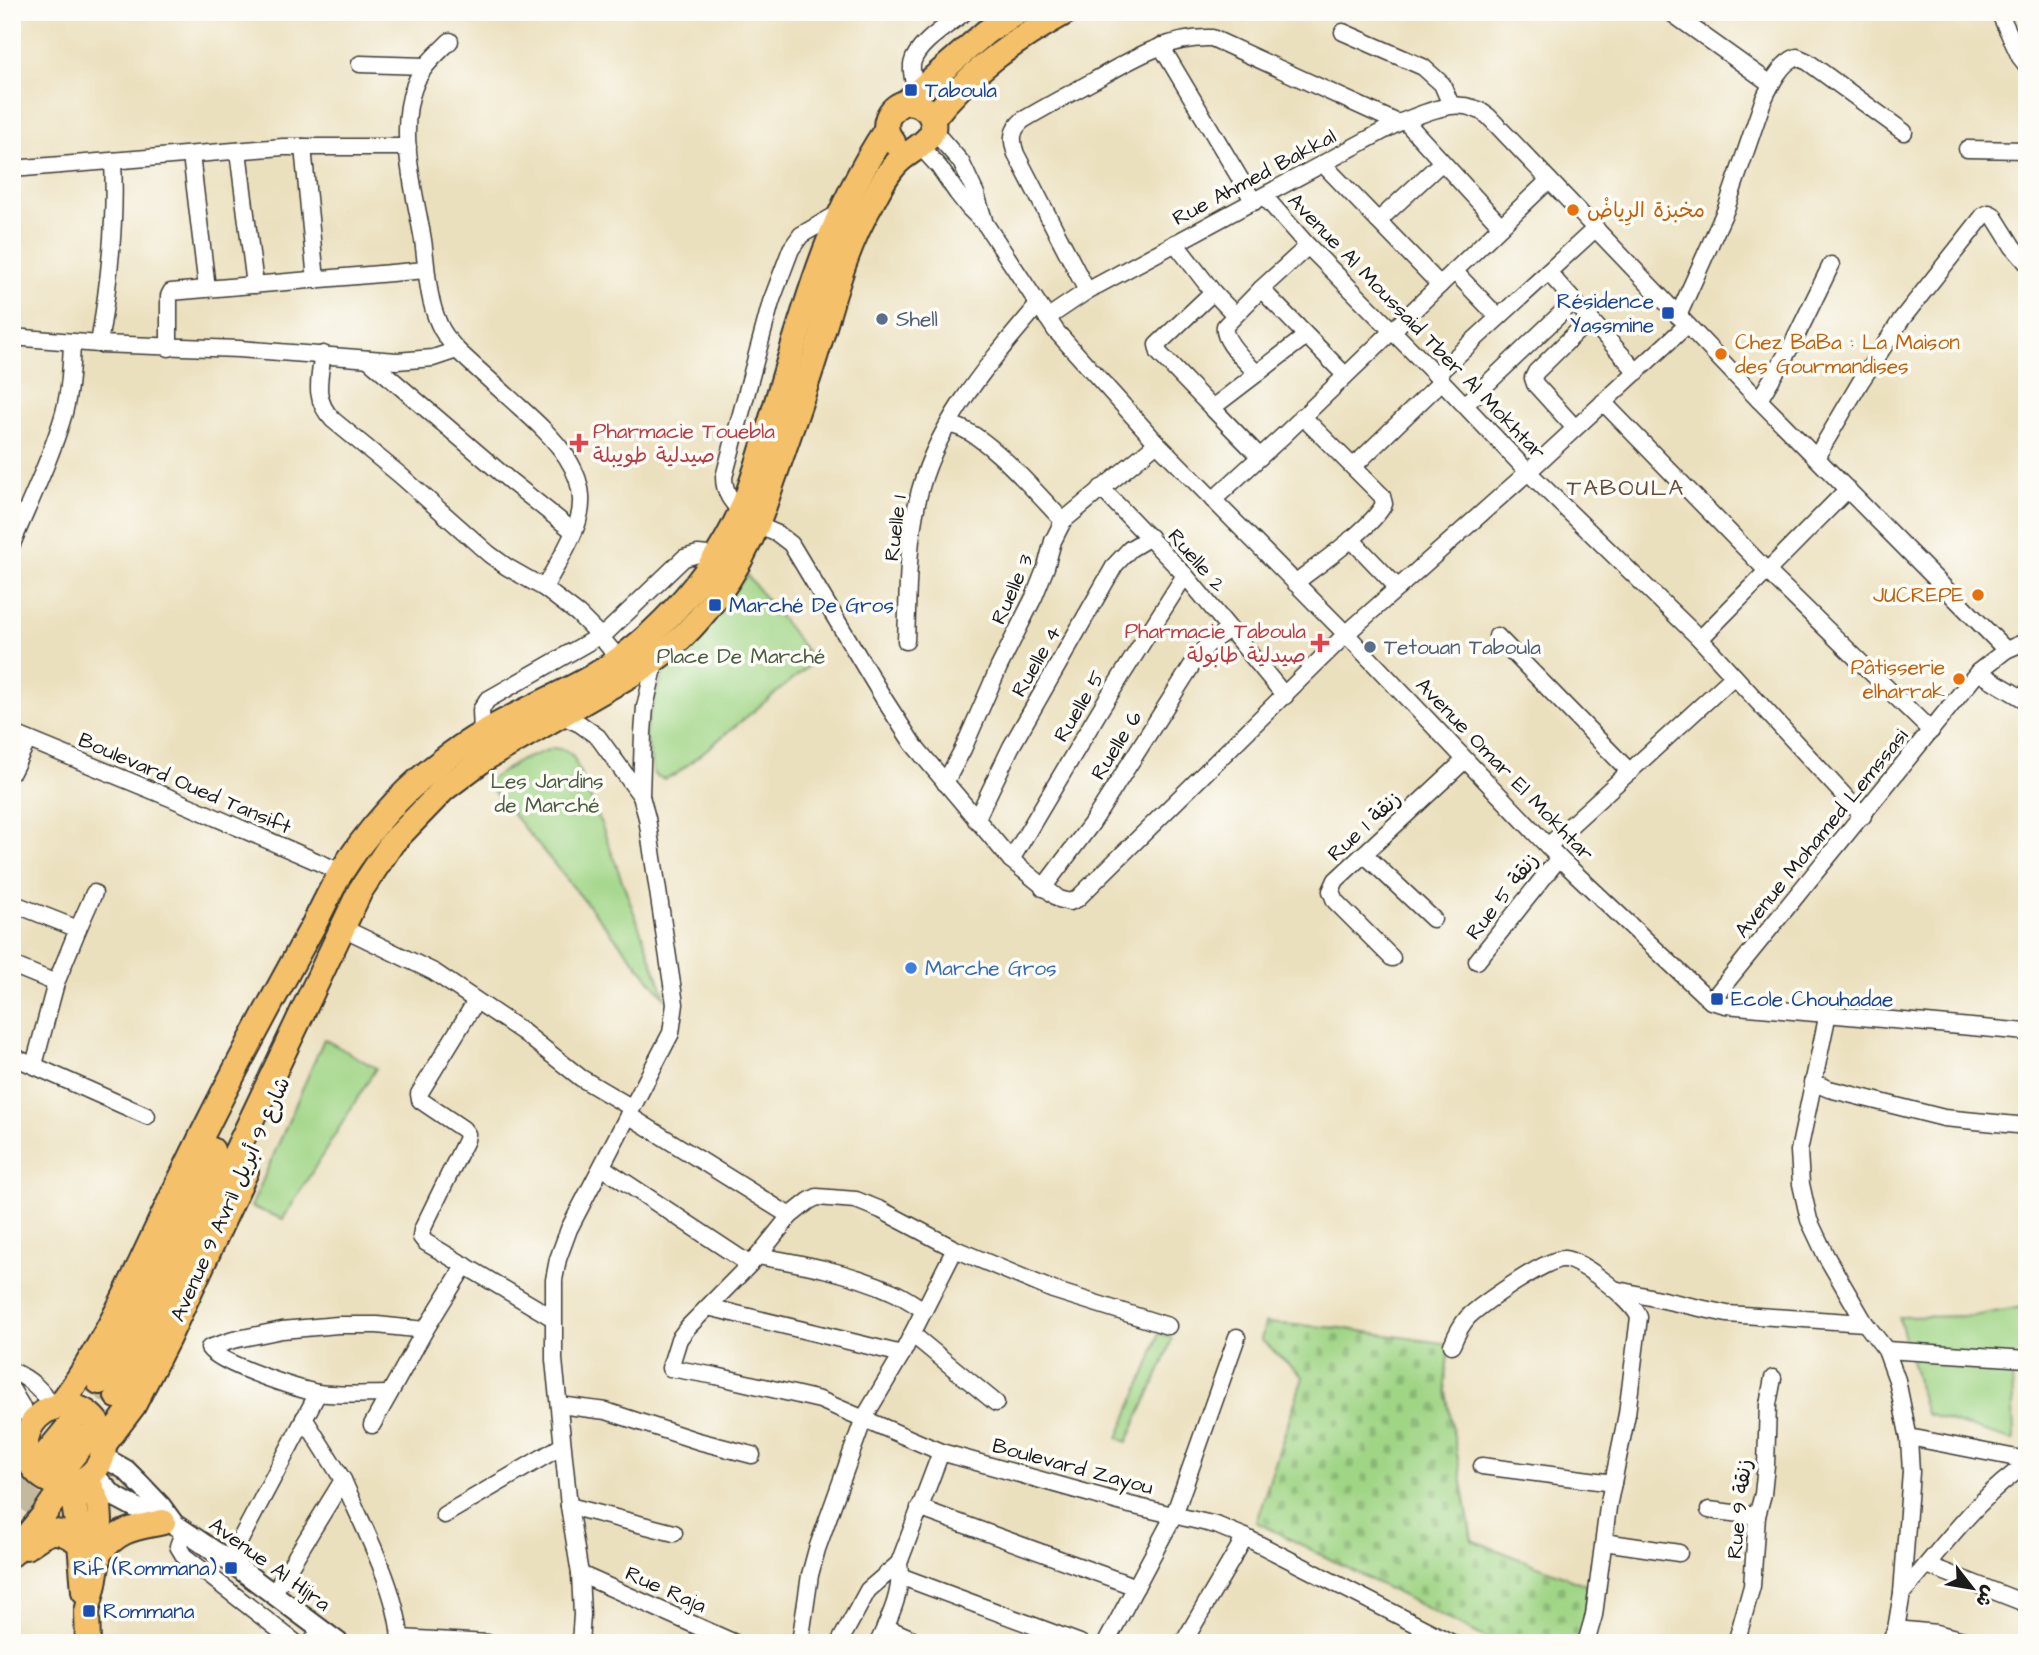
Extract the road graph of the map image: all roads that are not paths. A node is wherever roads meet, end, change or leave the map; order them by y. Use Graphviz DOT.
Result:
graph roads {
  1 [pos="965,12"];
  2 [pos="1017,12"];
  3 [pos="1066,12"];
  4 [pos="1670,12"];
  5 [pos="1999,12"];
  6 [pos="1343,32"];
  7 [pos="450,41"];
  8 [pos="1161,46"];
  9 [pos="360,64"];
  10 [pos="425,66"];
  11 [pos="2027,66"];
  12 [pos="1771,84"];
  13 [pos="911,97"];
  14 [pos="1451,105"];
  15 [pos="1402,122"];
  16 [pos="886,130"];
  17 [pos="1904,132"];
  18 [pos="924,136"];
  19 [pos="303,147"];
  20 [pos="408,147"];
  21 [pos="1967,149"];
  22 [pos="2027,150"];
  23 [pos="238,151"];
  24 [pos="191,155"];
  25 [pos="113,161"];
  26 [pos="1442,162"];
  27 [pos="1322,164"];
  28 [pos="12,169"];
  29 [pos="1549,180"];
  30 [pos="1259,199"];
  31 [pos="841,212"];
  32 [pos="1378,221"];
  33 [pos="1501,226"];
  34 [pos="1595,228"];
  35 [pos="1175,243"];
  36 [pos="1308,246"];
  37 [pos="2027,262"];
  38 [pos="1831,265"];
  39 [pos="426,270"];
  40 [pos="1454,271"];
  41 [pos="1548,272"];
  42 [pos="316,280"];
  43 [pos="256,285"];
  44 [pos="1440,285"];
  45 [pos="207,288"];
  46 [pos="1261,289"];
  47 [pos="1087,290"];
  48 [pos="1213,292"];
  49 [pos="1574,301"];
  50 [pos="1042,312"];
  51 [pos="1235,315"];
  52 [pos="1498,317"];
  53 [pos="1590,319"];
  54 [pos="1682,321"];
  55 [pos="1392,331"];
  56 [pos="1306,336"];
  57 [pos="12,337"];
  58 [pos="72,343"];
  59 [pos="99,344"];
  60 [pos="169,348"];
  61 [pos="457,350"];
  62 [pos="323,354"];
  63 [pos="368,359"];
  64 [pos="1637,372"];
  65 [pos="1256,373"];
  66 [pos="1345,375"];
  67 [pos="1439,378"];
  68 [pos="1759,400"];
  69 [pos="1603,402"];
  70 [pos="1465,405"];
  71 [pos="1212,408"];
  72 [pos="1302,416"];
  73 [pos="948,425"];
  74 [pos="1575,428"];
  75 [pos="1157,443"];
  76 [pos="1817,456"];
  77 [pos="1259,457"];
  78 [pos="1353,467"];
  79 [pos="1528,472"];
  80 [pos="1101,488"];
  81 [pos="1848,489"];
  82 [pos="1213,500"];
  83 [pos="750,519"];
  84 [pos="1063,521"];
  85 [pos="573,531"];
  86 [pos="1150,537"];
  87 [pos="1351,539"];
  88 [pos="12,544"];
  89 [pos="718,556"];
  90 [pos="1767,571"];
  91 [pos="1185,575"];
  92 [pos="1295,583"];
  93 [pos="1398,587"];
  94 [pos="544,588"];
  95 [pos="1229,629"];
  96 [pos="1346,634"];
  97 [pos="600,636"];
  98 [pos="1497,636"];
  99 [pos="1700,639"];
  100 [pos="906,641"];
  101 [pos="2027,641"];
  102 [pos="2006,650"];
  103 [pos="663,653"];
  104 [pos="619,659"];
  105 [pos="1978,672"];
  106 [pos="1734,676"];
  107 [pos="1285,696"];
  108 [pos="2027,701"];
  109 [pos="561,704"];
  110 [pos="1931,731"];
  111 [pos="482,733"];
  112 [pos="20,737"];
  113 [pos="1465,760"];
  114 [pos="12,772"];
  115 [pos="1630,772"];
  116 [pos="944,783"];
  117 [pos="641,796"];
  118 [pos="1863,816"];
  119 [pos="976,820"];
  120 [pos="1554,852"];
  121 [pos="1364,854"];
  122 [pos="1011,860"];
  123 [pos="341,872"];
  124 [pos="1043,888"];
  125 [pos="94,893"];
  126 [pos="12,903"];
  127 [pos="1433,919"];
  128 [pos="78,929"];
  129 [pos="339,937"];
  130 [pos="1392,958"];
  131 [pos="1477,961"];
  132 [pos="12,965"];
  133 [pos="290,965"];
  134 [pos="56,983"];
  135 [pos="476,1001"];
  136 [pos="1711,1001"];
  137 [pos="1828,1013"];
  138 [pos="2027,1032"];
  139 [pos="12,1056"];
  140 [pos="34,1065"];
  141 [pos="1812,1082"];
  142 [pos="630,1112"];
  143 [pos="147,1116"];
  144 [pos="2027,1126"];
  145 [pos="602,1167"];
  146 [pos="790,1216"];
  147 [pos="955,1249"];
  148 [pos="754,1260"];
  149 [pos="465,1265"];
  150 [pos="1618,1290"];
  151 [pos="708,1307"];
  152 [pos="925,1310"];
  153 [pos="554,1318"];
  154 [pos="1865,1323"];
  155 [pos="1168,1326"];
  156 [pos="425,1329"];
  157 [pos="912,1334"];
  158 [pos="1237,1337"];
  159 [pos="1452,1345"];
  160 [pos="1886,1350"];
  161 [pos="902,1354"];
  162 [pos="2027,1359"];
  163 [pos="12,1371"];
  164 [pos="1773,1378"];
  165 [pos="12,1390"];
  166 [pos="318,1393"];
  167 [pos="389,1394"];
  168 [pos="996,1403"];
  169 [pos="559,1405"];
  170 [pos="304,1418"];
  171 [pos="864,1418"];
  172 [pos="372,1425"];
  173 [pos="1909,1437"];
  174 [pos="23,1440"];
  175 [pos="562,1446"];
  176 [pos="75,1452"];
  177 [pos="940,1452"];
  178 [pos="752,1455"];
  179 [pos="2027,1462"];
  180 [pos="1482,1466"];
  181 [pos="342,1480"];
  182 [pos="1613,1483"];
  183 [pos="569,1506"];
  184 [pos="919,1508"];
  185 [pos="1709,1510"];
  186 [pos="1174,1515"];
  187 [pos="444,1516"];
  188 [pos="1757,1516"];
  189 [pos="174,1525"];
  190 [pos="674,1532"];
  191 [pos="1245,1537"];
  192 [pos="1604,1542"];
  193 [pos="89,1548"];
  194 [pos="1679,1553"];
  195 [pos="12,1556"];
  196 [pos="229,1560"];
  197 [pos="1927,1565"];
  198 [pos="897,1571"];
  199 [pos="580,1574"];
  200 [pos="1136,1587"];
  201 [pos="1902,1593"];
  202 [pos="273,1594"];
  203 [pos="2027,1604"];
  204 [pos="885,1628"];
  205 [pos="316,1636"];
  206 [pos="1892,1636"];
  207 [pos="397,1640"];
  208 [pos="88,1643"];
  209 [pos="296,1643"];
  210 [pos="339,1643"];
  211 [pos="488,1643"];
  212 [pos="580,1643"];
  213 [pos="735,1643"];
  214 [pos="800,1643"];
  215 [pos="839,1643"];
  216 [pos="878,1643"];
  217 [pos="922,1643"];
  218 [pos="1080,1643"];
  219 [pos="1106,1643"];
  220 [pos="1183,1643"];
  221 [pos="1452,1643"];
  222 [pos="1586,1643"];
  223 [pos="1736,1643"];
  224 [pos="1975,1643"];
  1 -- 13 [label="street"];
  2 -- 13 [label="main road"];
  3 -- 18 [label="main road"];
  4 -- 12 [label="street"];
  5 -- 11 [label="street"];
  6 -- 14 [label="street"];
  7 -- 10 [label="street"];
  8 -- 15 [label="street"];
  8 -- 30 [label="street, Avenue Al Moussaid Tber Al Mokhtar"];
  8 -- 47 [label="street"];
  9 -- 10 [label="street"];
  10 -- 20 [label="street"];
  12 -- 17 [label="street"];
  12 -- 54 [label="street"];
  13 -- 16 [label="main road"];
  13 -- 18 [label="main road"];
  14 -- 15 [label="street, Rue Ahmed Bakkal"];
  14 -- 29 [label="street"];
  15 -- 26 [label="street"];
  15 -- 27 [label="street, Rue Ahmed Bakkal"];
  16 -- 18 [label="main road"];
  16 -- 31 [label="main road"];
  18 -- 50 [label="street, Avenue Omar El Mokhtar"];
  18 -- 83 [label="main road"];
  19 -- 20 [label="street"];
  19 -- 23 [label="street"];
  19 -- 42 [label="street"];
  20 -- 39 [label="street"];
  21 -- 22 [label="street"];
  23 -- 24 [label="street"];
  23 -- 43 [label="street"];
  24 -- 25 [label="street"];
  24 -- 45 [label="street"];
  25 -- 28 [label="street"];
  25 -- 59 [label="street"];
  26 -- 32 [label="street"];
  26 -- 33 [label="street"];
  27 -- 30 [label="street, Rue Ahmed Bakkal"];
  27 -- 32 [label="street"];
  29 -- 33 [label="street"];
  29 -- 34 [label="street"];
  30 -- 35 [label="street, Rue Ahmed Bakkal"];
  30 -- 36 [label="street, Avenue Al Moussaid Tber Al Mokhtar"];
  31 -- 83 [label="main road"];
  31 -- 83 [label="street"];
  32 -- 44 [label="street"];
  33 -- 40 [label="street"];
  34 -- 41 [label="street"];
  34 -- 54 [label="street"];
  35 -- 47 [label="street, Rue Ahmed Bakkal"];
  35 -- 48 [label="street"];
  36 -- 46 [label="street"];
  36 -- 55 [label="street, Avenue Al Moussaid Tber Al Mokhtar"];
  37 -- 76 [label="street"];
  38 -- 68 [label="street"];
  39 -- 42 [label="street"];
  39 -- 61 [label="street"];
  40 -- 44 [label="street"];
  40 -- 52 [label="street"];
  41 -- 49 [label="street"];
  41 -- 52 [label="street"];
  42 -- 43 [label="street"];
  43 -- 45 [label="street"];
  44 -- 55 [label="street"];
  45 -- 60 [label="street"];
  46 -- 51 [label="street"];
  46 -- 56 [label="street"];
  47 -- 50 [label="street, Rue Ahmed Bakkal"];
  48 -- 51 [label="street"];
  48 -- 71 [label="street"];
  49 -- 53 [label="street"];
  49 -- 70 [label="street"];
  50 -- 73 [label="street, Ruelle 1"];
  50 -- 75 [label="street, Avenue Omar El Mokhtar"];
  51 -- 65 [label="street"];
  52 -- 67 [label="street"];
  53 -- 64 [label="street"];
  53 -- 74 [label="street"];
  54 -- 64 [label="street"];
  54 -- 68 [label="street"];
  55 -- 66 [label="street"];
  55 -- 67 [label="street, Avenue Al Moussaid Tber Al Mokhtar"];
  56 -- 65 [label="street"];
  56 -- 66 [label="street"];
  57 -- 58 [label="street"];
  58 -- 59 [label="street"];
  58 -- 88 [label="street"];
  59 -- 60 [label="street"];
  60 -- 62 [label="street"];
  61 -- 63 [label="street"];
  61 -- 85 [label="street"];
  62 -- 63 [label="street"];
  62 -- 94 [label="street"];
  63 -- 85 [label="street"];
  64 -- 69 [label="street"];
  65 -- 71 [label="street"];
  66 -- 72 [label="street"];
  67 -- 70 [label="street, Avenue Al Moussaid Tber Al Mokhtar"];
  67 -- 78 [label="street"];
  68 -- 76 [label="street"];
  69 -- 74 [label="street"];
  69 -- 90 [label="street"];
  70 -- 79 [label="street, Avenue Al Moussaid Tber Al Mokhtar"];
  71 -- 77 [label="street"];
  72 -- 77 [label="street"];
  72 -- 78 [label="street"];
  73 -- 84 [label="street"];
  73 -- 100 [label="street, Ruelle 1"];
  74 -- 79 [label="street"];
  75 -- 80 [label="street, Ruelle 3"];
  75 -- 82 [label="street, Avenue Omar El Mokhtar"];
  76 -- 81 [label="street"];
  77 -- 82 [label="street"];
  78 -- 87 [label="street"];
  79 -- 93 [label="street"];
  79 -- 99 [label="street, Avenue Al Moussaid Tber Al Mokhtar"];
  80 -- 84 [label="street, Ruelle 3"];
  80 -- 86 [label="street, Ruelle 2"];
  81 -- 90 [label="street"];
  81 -- 102 [label="street"];
  82 -- 92 [label="street, Avenue Omar El Mokhtar"];
  83 -- 89 [label="main road"];
  83 -- 103 [label="main road"];
  83 -- 116 [label="street"];
  84 -- 116 [label="street, Ruelle 3"];
  85 -- 94 [label="street"];
  86 -- 91 [label="street, Ruelle 2"];
  86 -- 119 [label="street, Ruelle 4"];
  87 -- 92 [label="street"];
  87 -- 93 [label="street"];
  89 -- 97 [label="street"];
  89 -- 104 [label="main road"];
  90 -- 99 [label="street"];
  90 -- 110 [label="street"];
  91 -- 95 [label="street, Ruelle 2"];
  91 -- 122 [label="street, Ruelle 5"];
  92 -- 96 [label="street, Avenue Omar El Mokhtar"];
  93 -- 96 [label="street"];
  94 -- 97 [label="street"];
  95 -- 107 [label="street, Ruelle 2"];
  95 -- 124 [label="street, Ruelle 6"];
  96 -- 107 [label="street"];
  96 -- 113 [label="street, Avenue Omar El Mokhtar"];
  97 -- 104 [label="street"];
  97 -- 111 [label="street"];
  98 -- 115 [label="street"];
  99 -- 106 [label="street, Avenue Al Moussaid Tber Al Mokhtar"];
  101 -- 102 [label="street, Avenue Mohamed Lemssasi"];
  102 -- 105 [label="street, Avenue Mohamed Lemssasi"];
  103 -- 109 [label="main road"];
  103 -- 117 [label="street"];
  104 -- 109 [label="main road"];
  105 -- 108 [label="street"];
  105 -- 110 [label="street, Avenue Mohamed Lemssasi"];
  106 -- 115 [label="street, Rue 5 زنقة"];
  106 -- 118 [label="street, Avenue Al Moussaid Tber Al Mokhtar"];
  107 -- 124 [label="street"];
  109 -- 111 [label="main road, Avenue 9 Avril شارع 9 أبريل"];
  109 -- 117 [label="street"];
  109 -- 129 [label="main road, Avenue 9 Avril شارع 9 أبريل"];
  110 -- 118 [label="street, Avenue Mohamed Lemssasi"];
  111 -- 123 [label="main road, Avenue 9 Avril شارع 9 أبريل"];
  112 -- 114 [label="street"];
  112 -- 123 [label="street, Boulevard Oued Tansift"];
  113 -- 120 [label="street, Avenue Omar El Mokhtar"];
  113 -- 121 [label="street, Rue 1 زنقة"];
  115 -- 120 [label="street, Rue 5 زنقة"];
  116 -- 119 [label="street"];
  117 -- 142 [label="street"];
  118 -- 136 [label="street, Avenue Mohamed Lemssasi"];
  119 -- 122 [label="street"];
  120 -- 131 [label="street, Rue 5 زنقة"];
  120 -- 136 [label="street, Avenue Omar El Mokhtar"];
  121 -- 127 [label="street"];
  121 -- 130 [label="street, Rue 1 زنقة"];
  122 -- 124 [label="street"];
  123 -- 133 [label="main road, Avenue 9 Avril شارع 9 أبريل"];
  125 -- 128 [label="street"];
  126 -- 128 [label="street"];
  128 -- 134 [label="street"];
  129 -- 133 [label="main road, Avenue 9 Avril شارع 9 أبريل"];
  129 -- 135 [label="street"];
  129 -- 176 [label="main road, Avenue 9 Avril شارع 9 أبريل"];
  132 -- 134 [label="street"];
  133 -- 176 [label="main road, Avenue 9 Avril شارع 9 أبريل"];
  134 -- 140 [label="street"];
  135 -- 142 [label="street"];
  135 -- 149 [label="street"];
  136 -- 137 [label="street"];
  137 -- 138 [label="street"];
  137 -- 141 [label="street"];
  139 -- 140 [label="street"];
  140 -- 143 [label="street"];
  141 -- 144 [label="street"];
  141 -- 154 [label="street"];
  142 -- 145 [label="street"];
  142 -- 146 [label="street"];
  145 -- 148 [label="street"];
  145 -- 153 [label="street"];
  146 -- 147 [label="street"];
  146 -- 148 [label="street"];
  147 -- 152 [label="street"];
  147 -- 155 [label="street"];
  148 -- 151 [label="street"];
  148 -- 152 [label="street"];
  149 -- 153 [label="street"];
  149 -- 156 [label="street"];
  150 -- 154 [label="street"];
  150 -- 159 [label="street"];
  150 -- 182 [label="street"];
  151 -- 161 [label="street"];
  151 -- 171 [label="street, Boulevard Zayou"];
  152 -- 157 [label="street"];
  153 -- 169 [label="street"];
  154 -- 160 [label="street"];
  156 -- 166 [label="street"];
  156 -- 167 [label="street"];
  157 -- 161 [label="street"];
  157 -- 168 [label="street"];
  158 -- 186 [label="street"];
  160 -- 162 [label="street"];
  160 -- 173 [label="street"];
  161 -- 171 [label="street"];
  163 -- 176 [label="street"];
  164 -- 188 [label="street, Rue 9 زنقة"];
  165 -- 174 [label="street"];
  166 -- 167 [label="street"];
  166 -- 170 [label="street"];
  167 -- 172 [label="street"];
  169 -- 175 [label="street"];
  169 -- 178 [label="street"];
  170 -- 181 [label="street"];
  170 -- 196 [label="street"];
  171 -- 177 [label="street, Boulevard Zayou"];
  171 -- 214 [label="street"];
  173 -- 179 [label="street"];
  173 -- 201 [label="street"];
  174 -- 176 [label="main road"];
  174 -- 176 [label="main road"];
  175 -- 183 [label="street"];
  175 -- 187 [label="street"];
  176 -- 189 [label="street, Avenue Al Hijra"];
  176 -- 189 [label="street, Avenue Al Hijra"];
  176 -- 193 [label="main road"];
  176 -- 195 [label="main road, Avenue 9 Avril شارع 9 أبريل"];
  177 -- 184 [label="street"];
  177 -- 186 [label="street, Boulevard Zayou"];
  179 -- 197 [label="street"];
  180 -- 182 [label="street"];
  181 -- 202 [label="street"];
  181 -- 207 [label="street"];
  182 -- 192 [label="street"];
  183 -- 190 [label="street"];
  183 -- 199 [label="street"];
  184 -- 198 [label="street"];
  184 -- 200 [label="street"];
  185 -- 188 [label="street"];
  186 -- 191 [label="street, Boulevard Zayou"];
  186 -- 200 [label="street"];
  188 -- 223 [label="street, Rue 9 زنقة"];
  189 -- 193 [label="main road"];
  189 -- 196 [label="street, Avenue Al Hijra"];
  189 -- 209 [label="street"];
  191 -- 220 [label="street"];
  191 -- 221 [label="street, Boulevard Zayou"];
  192 -- 194 [label="street"];
  192 -- 222 [label="street"];
  193 -- 195 [label="main road"];
  193 -- 208 [label="main road"];
  196 -- 202 [label="street, Avenue Al Hijra"];
  197 -- 201 [label="street"];
  197 -- 203 [label="street"];
  198 -- 204 [label="street"];
  198 -- 215 [label="street"];
  198 -- 218 [label="street"];
  199 -- 212 [label="street"];
  199 -- 213 [label="street, Rue Raja"];
  200 -- 219 [label="street"];
  201 -- 206 [label="street"];
  202 -- 205 [label="street, Avenue Al Hijra"];
  204 -- 216 [label="street"];
  204 -- 217 [label="street"];
  205 -- 210 [label="street, Avenue Al Hijra"];
  206 -- 224 [label="street"];
  207 -- 211 [label="street"];
}
